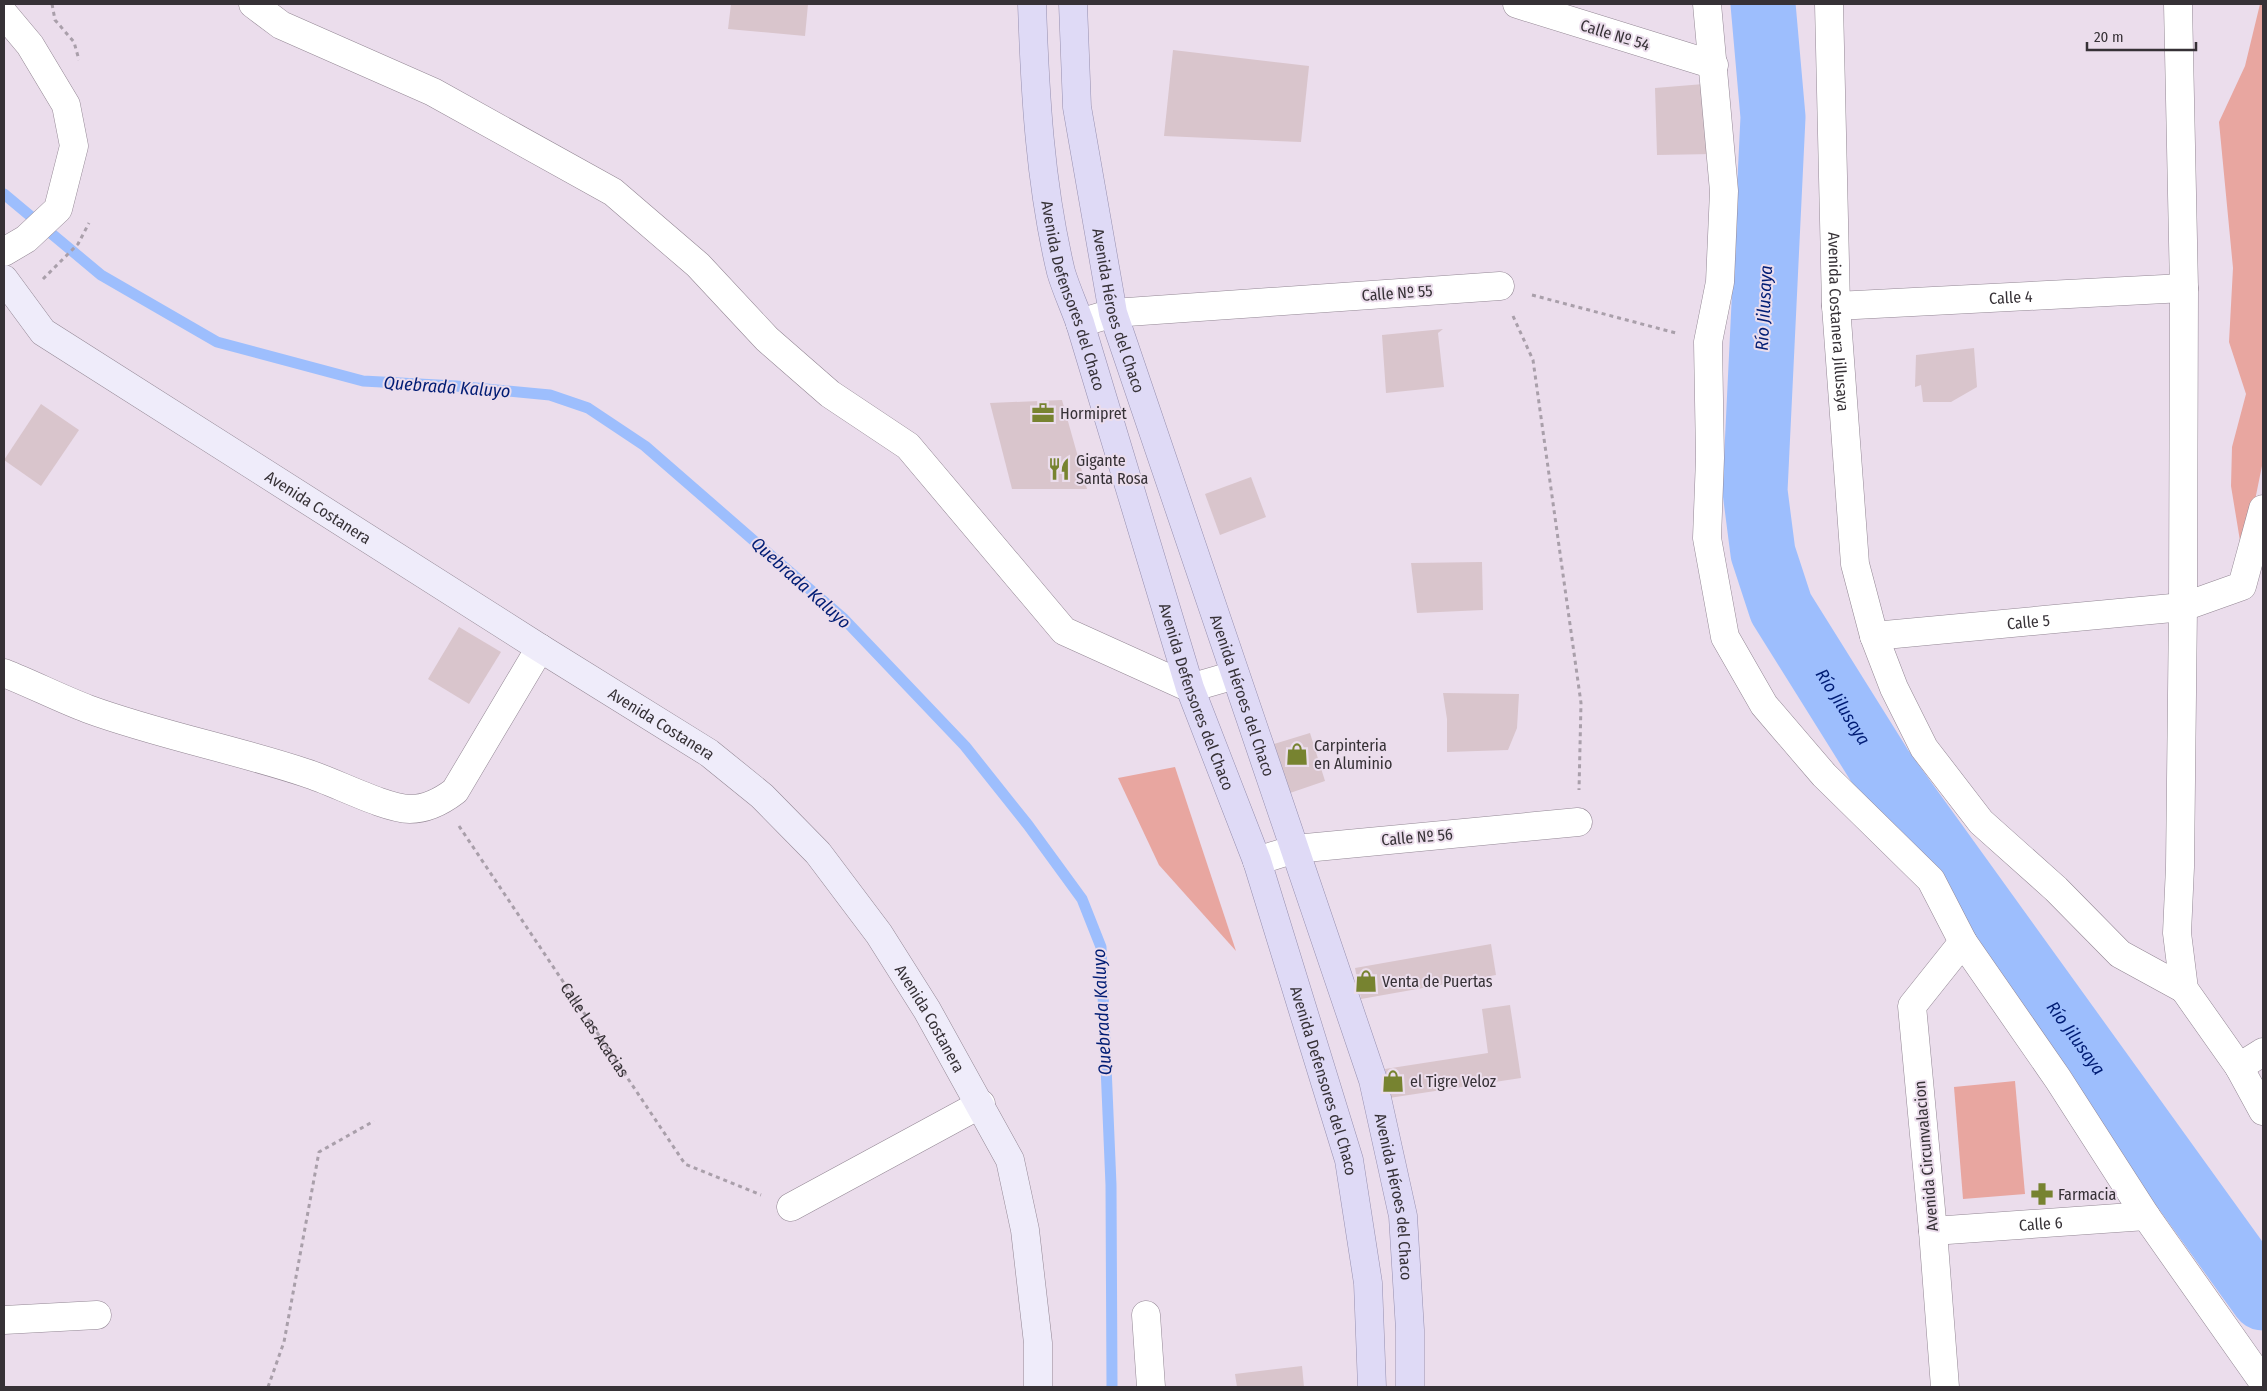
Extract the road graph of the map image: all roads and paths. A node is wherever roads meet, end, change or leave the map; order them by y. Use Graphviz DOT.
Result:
graph roads {
  1 [pos="253,4"];
  2 [pos="1032,4"];
  3 [pos="1073,4"];
  4 [pos="1517,4"];
  5 [pos="1707,4"];
  6 [pos="1829,4"];
  7 [pos="2178,4"];
  8 [pos="4,14"];
  9 [pos="1714,66"];
  10 [pos="89,225"];
  11 [pos="15,246"];
  12 [pos="4,279"];
  13 [pos="40,281"];
  14 [pos="1500,286"];
  15 [pos="2184,288"];
  16 [pos="1836,306"];
  17 [pos="1113,313"];
  18 [pos="1080,323"];
  19 [pos="1708,342"];
  20 [pos="2263,509"];
  21 [pos="2183,607"];
  22 [pos="1874,636"];
  23 [pos="540,648"];
  24 [pos="4,673"];
  25 [pos="1235,674"];
  26 [pos="1190,688"];
  27 [pos="442,801"];
  28 [pos="1578,822"];
  29 [pos="1296,849"];
  30 [pos="1257,861"];
  31 [pos="1963,942"];
  32 [pos="2184,989"];
  33 [pos="2263,1052"];
  34 [pos="2239,1067"];
  35 [pos="981,1104"];
  36 [pos="2263,1111"];
  37 [pos="374,1121"];
  38 [pos="791,1207"];
  39 [pos="2146,1216"];
  40 [pos="1933,1231"];
  41 [pos="97,1315"];
  42 [pos="1146,1315"];
  43 [pos="4,1320"];
  44 [pos="2263,1382"];
  45 [pos="268,1387"];
  46 [pos="1038,1387"];
  47 [pos="1151,1387"];
  48 [pos="1372,1387"];
  49 [pos="1410,1387"];
  50 [pos="1944,1387"];
  1 -- 26 [label="street"];
  2 -- 18 [label="main road, Avenida Defensores del Chaco"];
  3 -- 17 [label="main road, Avenida Héroes del Chaco"];
  4 -- 9 [label="street, Calle Nº 54"];
  5 -- 9 [label="street"];
  6 -- 16 [label="street, Avenida Costanera Jillusaya"];
  7 -- 15 [label="street"];
  8 -- 11 [label="street"];
  9 -- 19 [label="street"];
  10 -- 13 [label="path"];
  12 -- 23 [label="main road, Avenida Costanera"];
  14 -- 17 [label="street, Calle Nº 55"];
  14 -- 19 [label="path"];
  14 -- 28 [label="path"];
  15 -- 16 [label="street, Calle 4"];
  15 -- 21 [label="street"];
  16 -- 22 [label="street, Avenida Costanera Jillusaya"];
  17 -- 18 [label="street, Calle Nº 55"];
  17 -- 25 [label="main road, Avenida Héroes del Chaco"];
  18 -- 26 [label="main road, Avenida Defensores del Chaco"];
  19 -- 31 [label="street"];
  20 -- 21 [label="street, Calle 5"];
  21 -- 22 [label="street, Calle 5"];
  21 -- 32 [label="street"];
  22 -- 32 [label="street, Avenida Costanera Jillusaya"];
  23 -- 27 [label="street"];
  23 -- 35 [label="main road, Avenida Costanera"];
  24 -- 27 [label="street"];
  25 -- 26 [label="street"];
  25 -- 29 [label="main road, Avenida Héroes del Chaco"];
  26 -- 30 [label="main road, Avenida Defensores del Chaco"];
  27 -- 38 [label="path, Calle Las Acacias"];
  28 -- 29 [label="street, Calle Nº 56"];
  29 -- 30 [label="street, Calle Nº 56"];
  29 -- 49 [label="main road, Avenida Héroes del Chaco"];
  30 -- 48 [label="main road, Avenida Defensores del Chaco"];
  31 -- 39 [label="street"];
  31 -- 40 [label="street, Avenida Circunvalacion"];
  32 -- 34 [label="street"];
  33 -- 34 [label="street"];
  34 -- 36 [label="street"];
  35 -- 38 [label="street"];
  35 -- 46 [label="main road, Avenida Costanera"];
  37 -- 45 [label="path"];
  39 -- 40 [label="street, Calle 6"];
  39 -- 44 [label="street"];
  40 -- 50 [label="street, Avenida Circunvalacion"];
  41 -- 43 [label="street"];
  42 -- 47 [label="street"];
}
